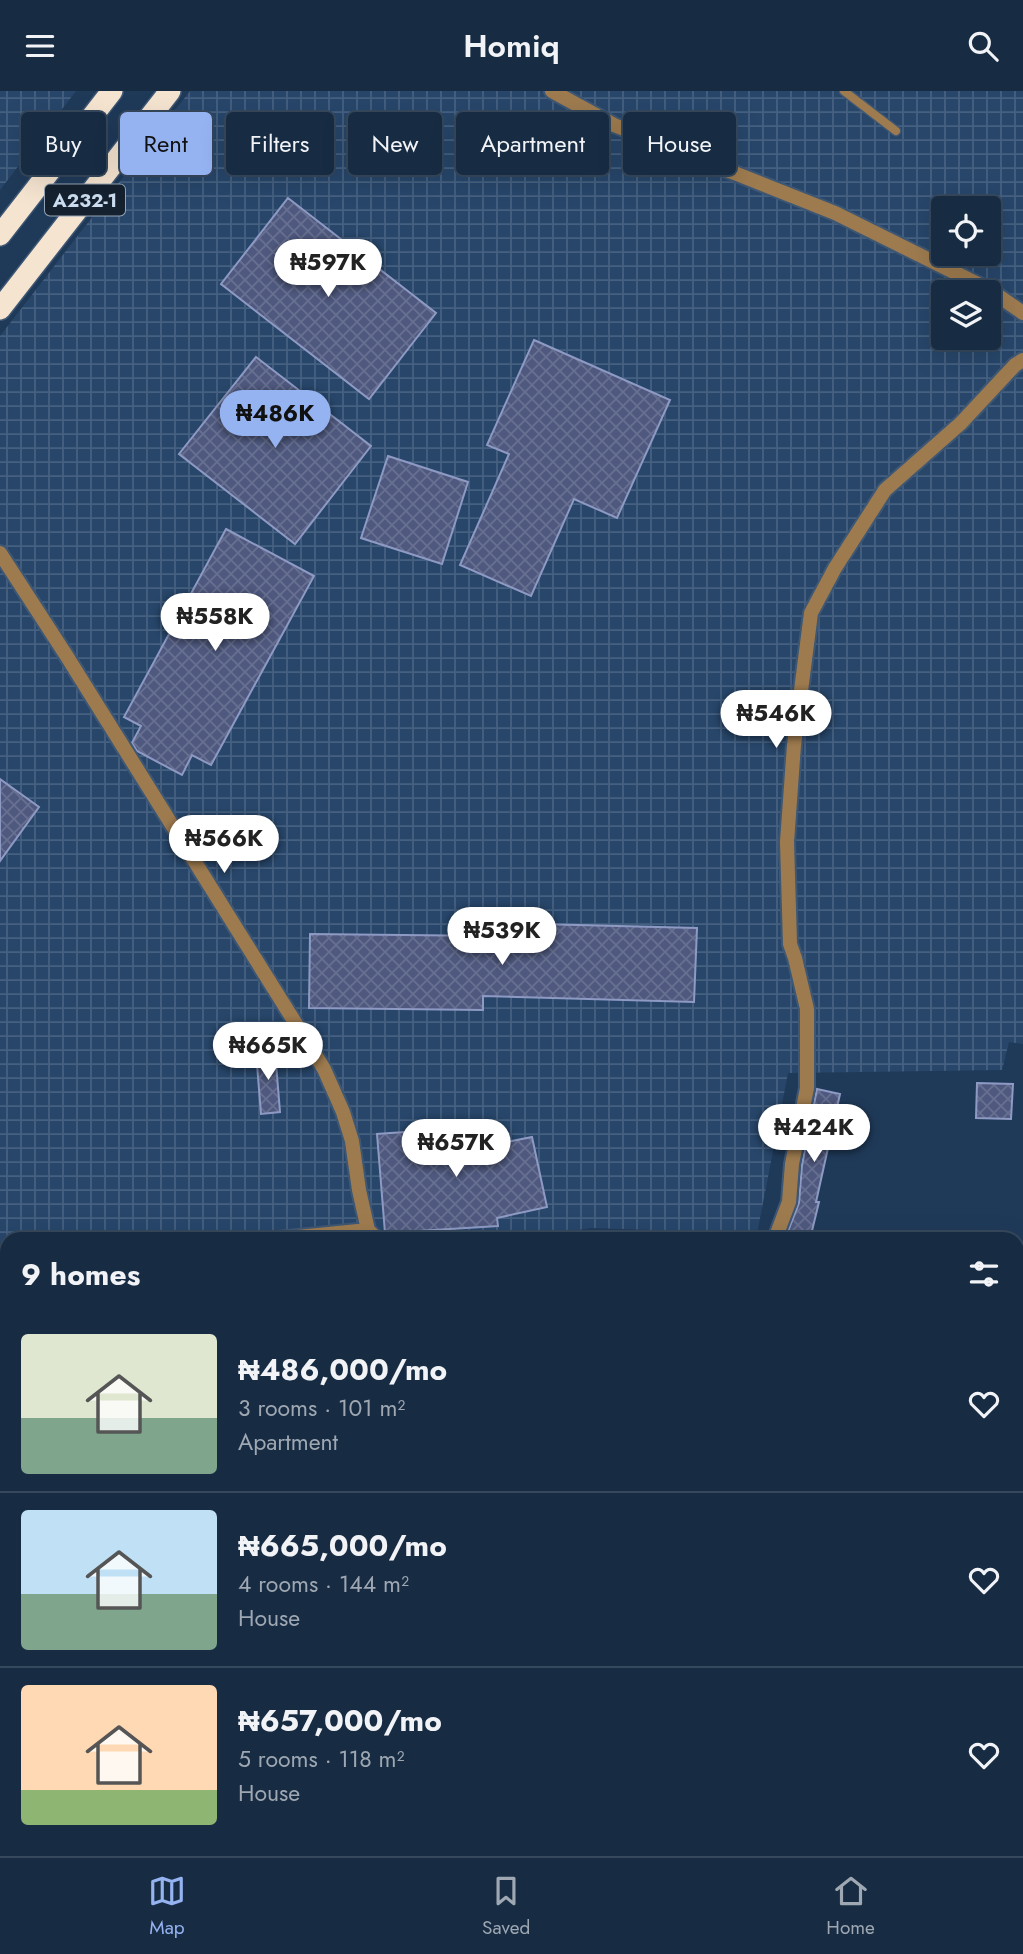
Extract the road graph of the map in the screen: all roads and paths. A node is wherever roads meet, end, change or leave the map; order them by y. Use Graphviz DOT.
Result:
graph roads {
  1 [pos="112,91"];
  2 [pos="170,91"];
  3 [pos="552,91"];
  4 [pos="844,91"];
  5 [pos="896,131"];
  6 [pos="0,235"];
  7 [pos="0,309"];
  8 [pos="1023,313"];
  9 [pos="1023,360"];
  10 [pos="0,553"];
  11 [pos="372,1232"];
  12 [pos="778,1232"];
  1 -- 6 [label="highway, A232-1"];
  2 -- 7 [label="highway, A232-1"];
  3 -- 8 [label="street"];
  4 -- 5 [label="lane"];
  9 -- 12 [label="street"];
  10 -- 11 [label="street"];
}
